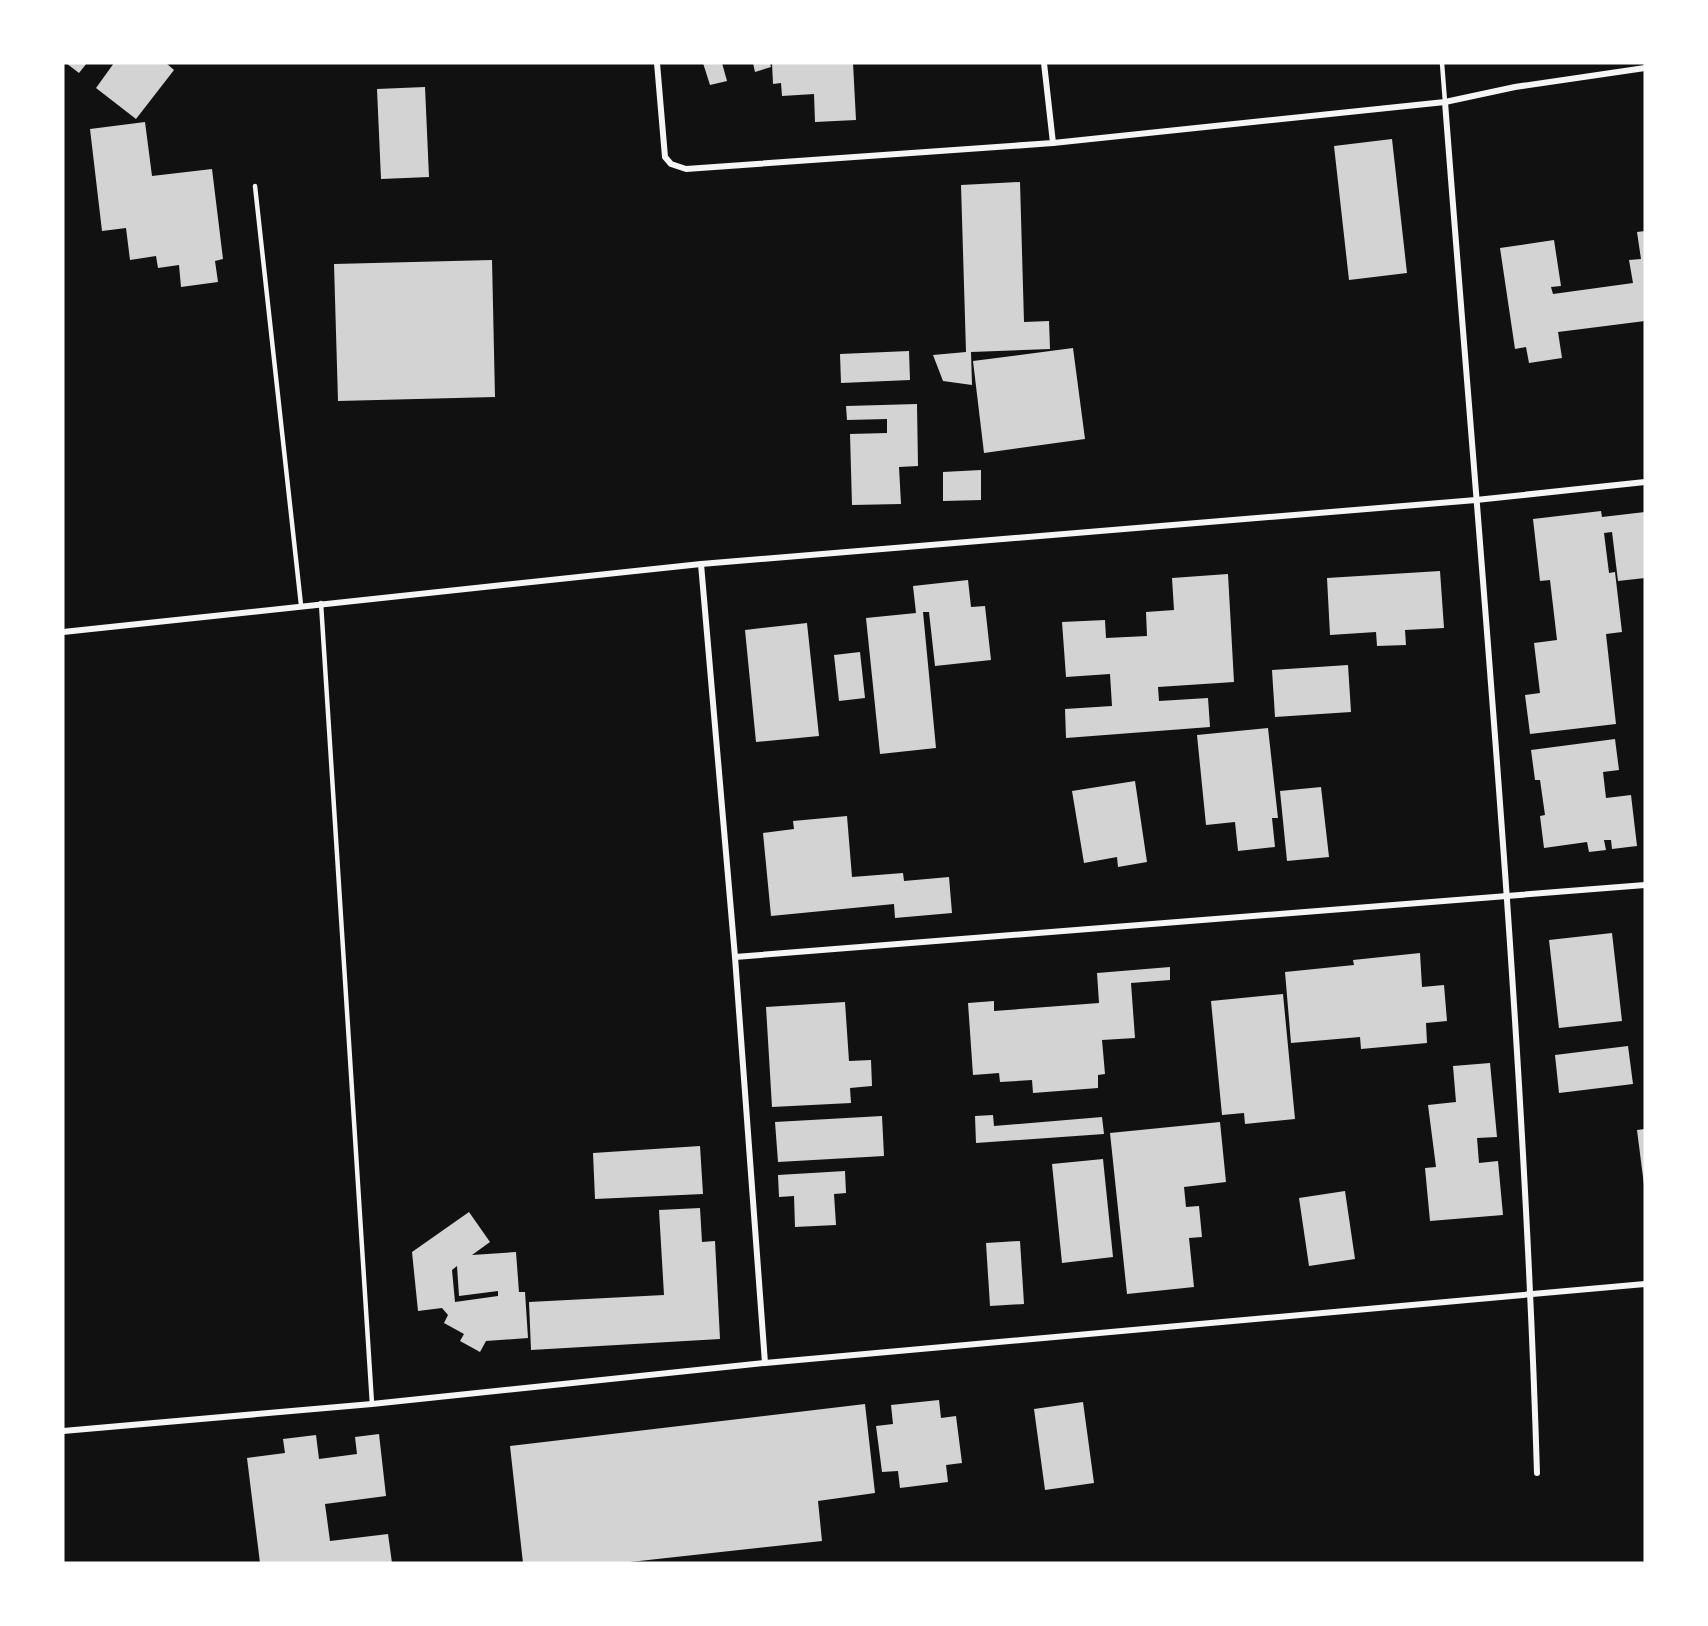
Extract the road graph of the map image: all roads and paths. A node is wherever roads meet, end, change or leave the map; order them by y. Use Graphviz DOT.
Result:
graph roads {
  1 [pos="657,63"];
  2 [pos="1044,63"];
  3 [pos="1442,63"];
  4 [pos="1645,68"];
  5 [pos="1445,102"];
  6 [pos="1053,143"];
  7 [pos="255,186"];
  8 [pos="1645,482"];
  9 [pos="1476,500"];
  10 [pos="701,564"];
  11 [pos="321,603"];
  12 [pos="301,605"];
  13 [pos="63,632"];
  14 [pos="1645,885"];
  15 [pos="1507,896"];
  16 [pos="735,957"];
  17 [pos="1645,1284"];
  18 [pos="1532,1293"];
  19 [pos="765,1363"];
  20 [pos="372,1404"];
  21 [pos="63,1431"];
  22 [pos="1537,1473"];
  1 -- 6 [label="street"];
  2 -- 6 [label="street"];
  3 -- 5 [label="lane"];
  4 -- 5 [label="street"];
  5 -- 6 [label="street"];
  5 -- 9 [label="street"];
  7 -- 12 [label="lane"];
  8 -- 9 [label="street"];
  9 -- 10 [label="street"];
  9 -- 15 [label="street"];
  10 -- 11 [label="street"];
  10 -- 16 [label="street"];
  11 -- 12 [label="street"];
  11 -- 20 [label="lane"];
  12 -- 13 [label="street"];
  14 -- 15 [label="street"];
  15 -- 16 [label="street"];
  15 -- 18 [label="street"];
  16 -- 19 [label="street"];
  17 -- 18 [label="street"];
  18 -- 19 [label="street"];
  18 -- 22 [label="street"];
  19 -- 20 [label="street"];
  20 -- 21 [label="street"];
}
